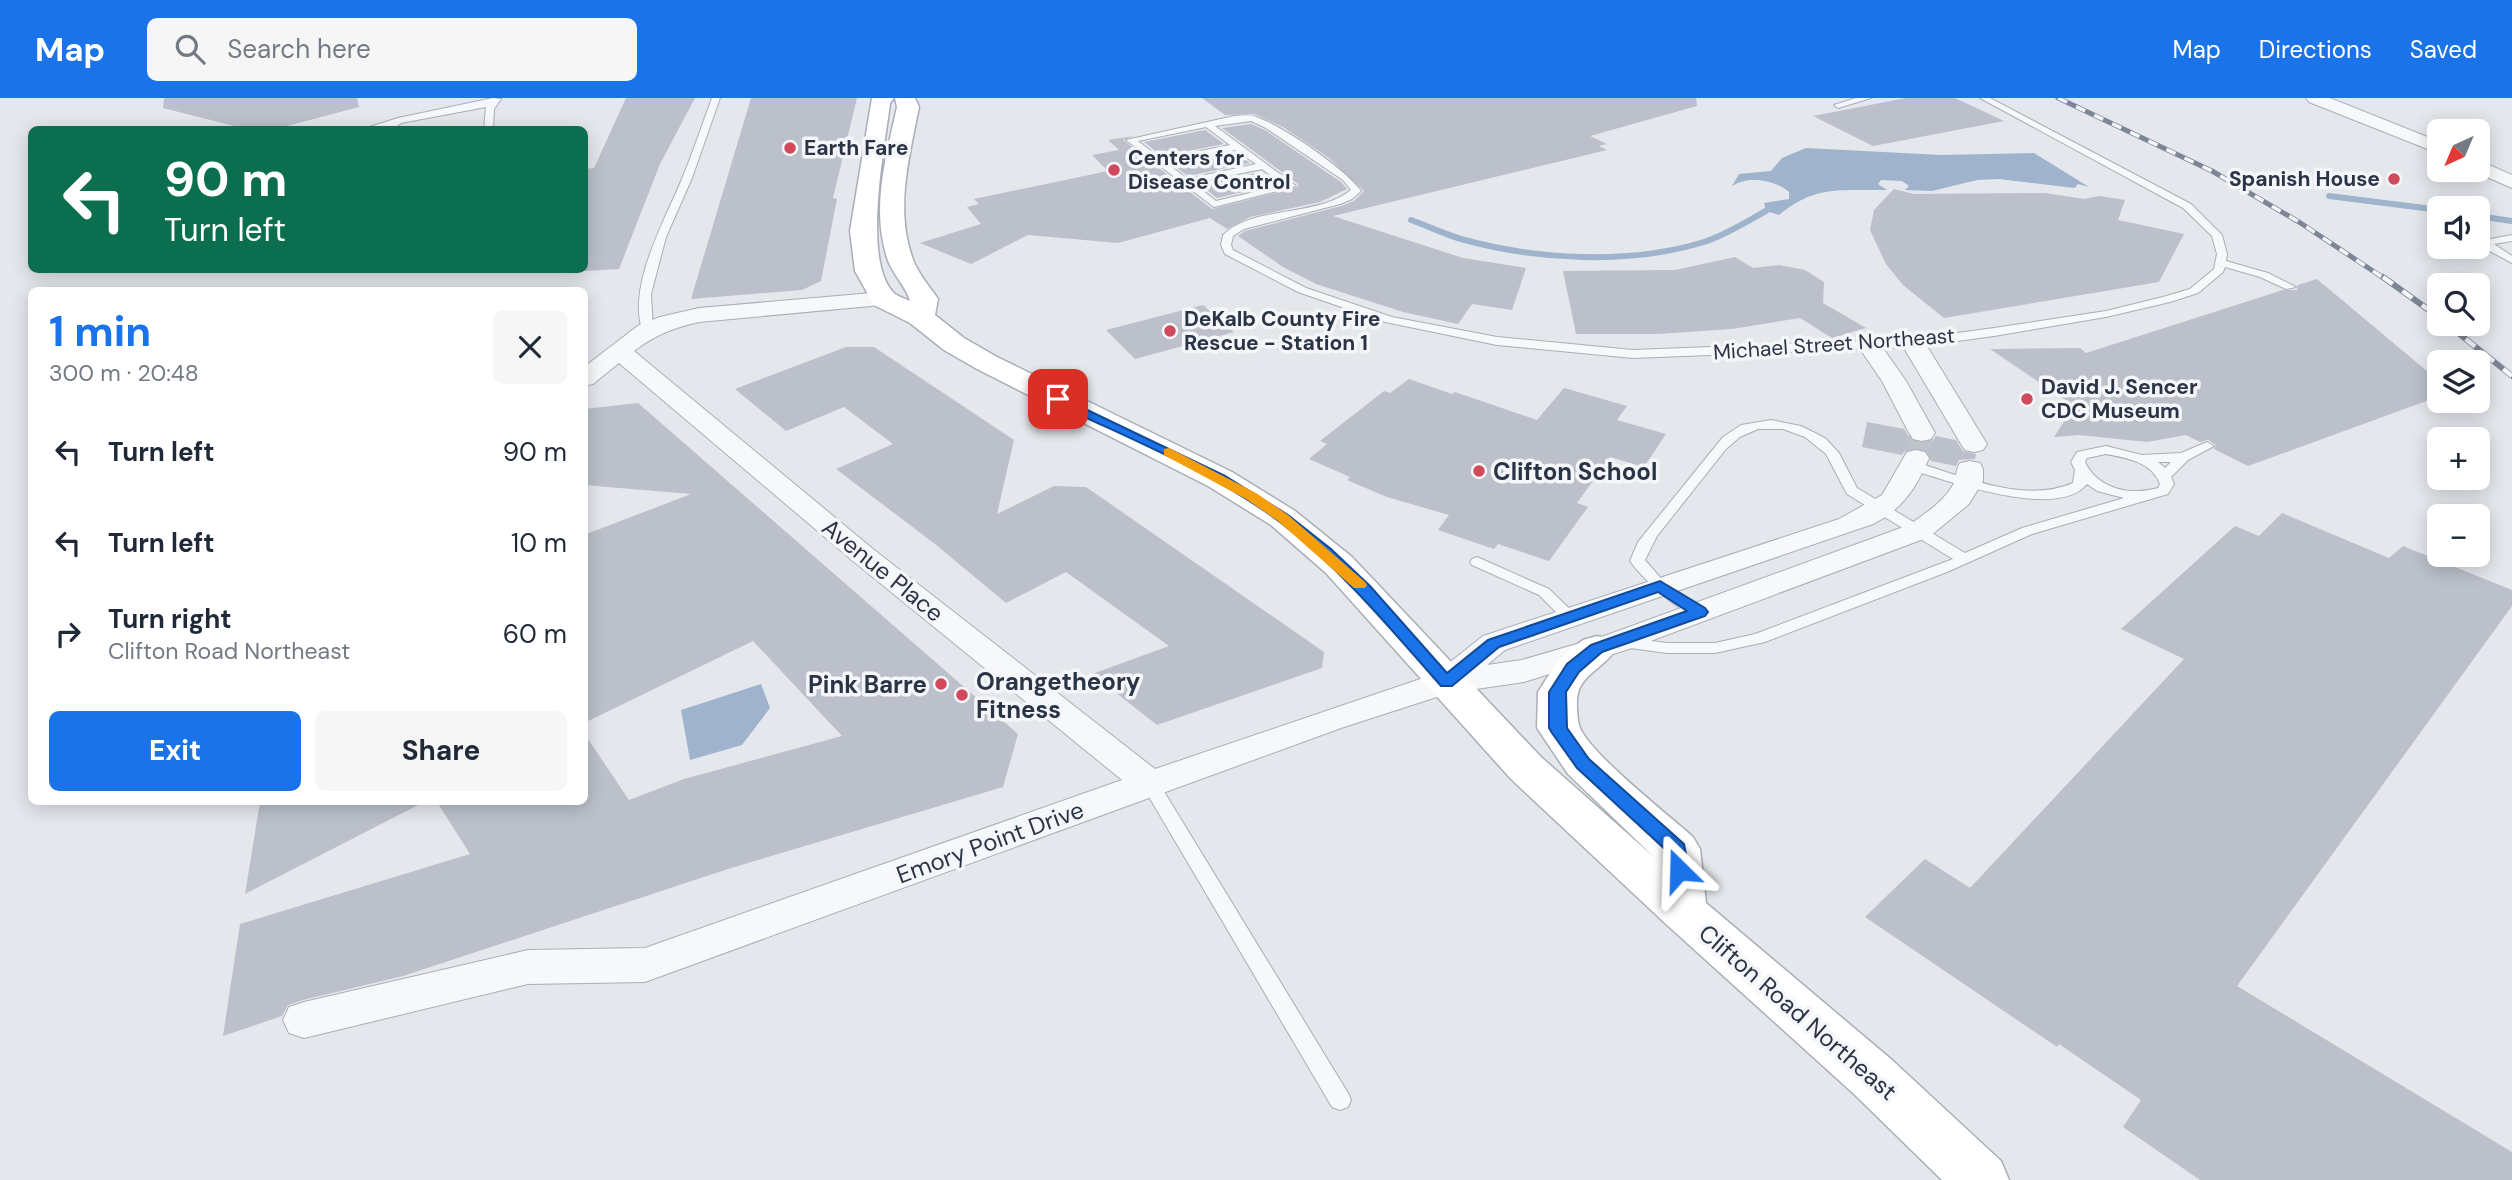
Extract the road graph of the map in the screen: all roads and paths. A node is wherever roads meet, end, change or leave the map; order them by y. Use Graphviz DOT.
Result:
graph roads {
  1 [pos="716,98"];
  2 [pos="884,98"];
  3 [pos="905,98"];
  4 [pos="1867,98"];
  5 [pos="1984,98"];
  6 [pos="2315,98"];
  7 [pos="495,101"];
  8 [pos="1838,105"];
  9 [pos="398,121"];
  10 [pos="1207,124"];
  11 [pos="380,126"];
  12 [pos="391,126"];
  13 [pos="488,126"];
  14 [pos="2427,144"];
  15 [pos="1236,147"];
  16 [pos="1160,162"];
  17 [pos="1262,166"];
  18 [pos="2490,172"];
  19 [pos="1186,182"];
  20 [pos="2512,182"];
  21 [pos="2512,238"];
  22 [pos="2512,260"];
  23 [pos="2221,263"];
  24 [pos="2290,288"];
  25 [pos="884,299"];
  26 [pos="920,317"];
  27 [pos="647,330"];
  28 [pos="1913,343"];
  29 [pos="1870,345"];
  30 [pos="618,350"];
  31 [pos="588,376"];
  32 [pos="2207,446"];
  33 [pos="1917,452"];
  34 [pos="2183,457"];
  35 [pos="2141,459"];
  36 [pos="1971,464"];
  37 [pos="2081,471"];
  38 [pos="2165,476"];
  39 [pos="2151,495"];
  40 [pos="1881,510"];
  41 [pos="1919,531"];
  42 [pos="1962,558"];
  43 [pos="1477,562"];
  44 [pos="1660,586"];
  45 [pos="1700,612"];
  46 [pos="1569,616"];
  47 [pos="1607,645"];
  48 [pos="1446,682"];
  49 [pos="1151,785"];
  50 [pos="1684,911"];
  51 [pos="304,1020"];
  52 [pos="1340,1100"];
  53 [pos="1981,1180"];
  1 -- 27 [label="lane"];
  2 -- 25 [label="main road"];
  3 -- 26 [label="main road"];
  4 -- 8 [label="lane"];
  5 -- 23 [label="lane"];
  6 -- 14 [label="street"];
  7 -- 9 [label="lane"];
  7 -- 13 [label="lane"];
  9 -- 11 [label="lane"];
  9 -- 12 [label="lane"];
  10 -- 15 [label="lane"];
  10 -- 16 [label="lane"];
  10 -- 29 [label="lane, Michael Street Northeast"];
  15 -- 16 [label="lane"];
  15 -- 17 [label="lane"];
  16 -- 19 [label="lane"];
  17 -- 19 [label="lane"];
  17 -- 19 [label="lane"];
  18 -- 20 [label="street"];
  21 -- 22 [label="lane"];
  23 -- 24 [label="lane"];
  23 -- 28 [label="lane, Michael Street Northeast"];
  25 -- 26 [label="main road, Clifton Road Northeast"];
  25 -- 27 [label="street"];
  26 -- 48 [label="main road, Clifton Road Northeast"];
  27 -- 30 [label="street"];
  28 -- 29 [label="lane, Michael Street Northeast"];
  28 -- 36 [label="street"];
  29 -- 33 [label="street"];
  30 -- 31 [label="street"];
  30 -- 49 [label="street, Avenue Place"];
  32 -- 34 [label="lane"];
  33 -- 36 [label="lane"];
  33 -- 40 [label="street"];
  34 -- 35 [label="lane"];
  34 -- 38 [label="lane"];
  35 -- 37 [label="lane"];
  35 -- 38 [label="lane"];
  36 -- 37 [label="lane"];
  36 -- 41 [label="street"];
  37 -- 39 [label="lane"];
  38 -- 39 [label="lane"];
  39 -- 42 [label="lane"];
  40 -- 41 [label="lane"];
  40 -- 44 [label="street"];
  40 -- 44 [label="lane"];
  41 -- 42 [label="lane"];
  41 -- 45 [label="street"];
  42 -- 47 [label="lane"];
  43 -- 46 [label="lane"];
  44 -- 45 [label="lane"];
  44 -- 46 [label="street"];
  45 -- 47 [label="street"];
  46 -- 48 [label="street"];
  47 -- 48 [label="street"];
  47 -- 50 [label="main road"];
  48 -- 49 [label="street, Emory Point Drive"];
  48 -- 50 [label="main road, Clifton Road Northeast"];
  49 -- 51 [label="street, Emory Point Drive"];
  49 -- 52 [label="lane"];
  50 -- 53 [label="main road, Clifton Road Northeast"];
}
